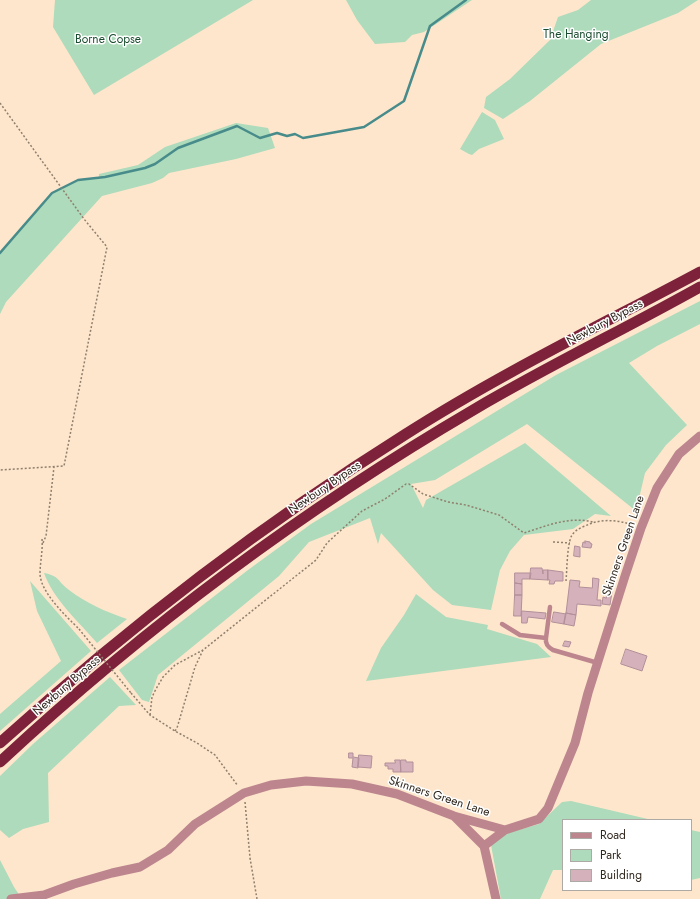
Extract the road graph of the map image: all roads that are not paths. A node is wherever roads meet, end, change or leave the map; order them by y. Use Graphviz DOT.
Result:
graph roads {
  1 [pos="700,272"];
  2 [pos="700,287"];
  3 [pos="700,436"];
  4 [pos="550,607"];
  5 [pos="502,624"];
  6 [pos="546,638"];
  7 [pos="598,663"];
  8 [pos="0,743"];
  9 [pos="0,762"];
  10 [pos="454,816"];
  11 [pos="505,830"];
  12 [pos="484,846"];
  13 [pos="11,899"];
  14 [pos="496,899"];
  1 -- 8 [label="highway, Newbury Bypass"];
  2 -- 9 [label="highway, Newbury Bypass"];
  3 -- 7 [label="street, Skinners Green Lane"];
  4 -- 6 [label="lane"];
  5 -- 6 [label="lane"];
  6 -- 7 [label="lane"];
  7 -- 11 [label="street, Skinners Green Lane"];
  10 -- 11 [label="street, Skinners Green Lane"];
  10 -- 12 [label="street"];
  10 -- 13 [label="street, Skinners Green Lane"];
  11 -- 12 [label="street"];
  12 -- 14 [label="street"];
}
